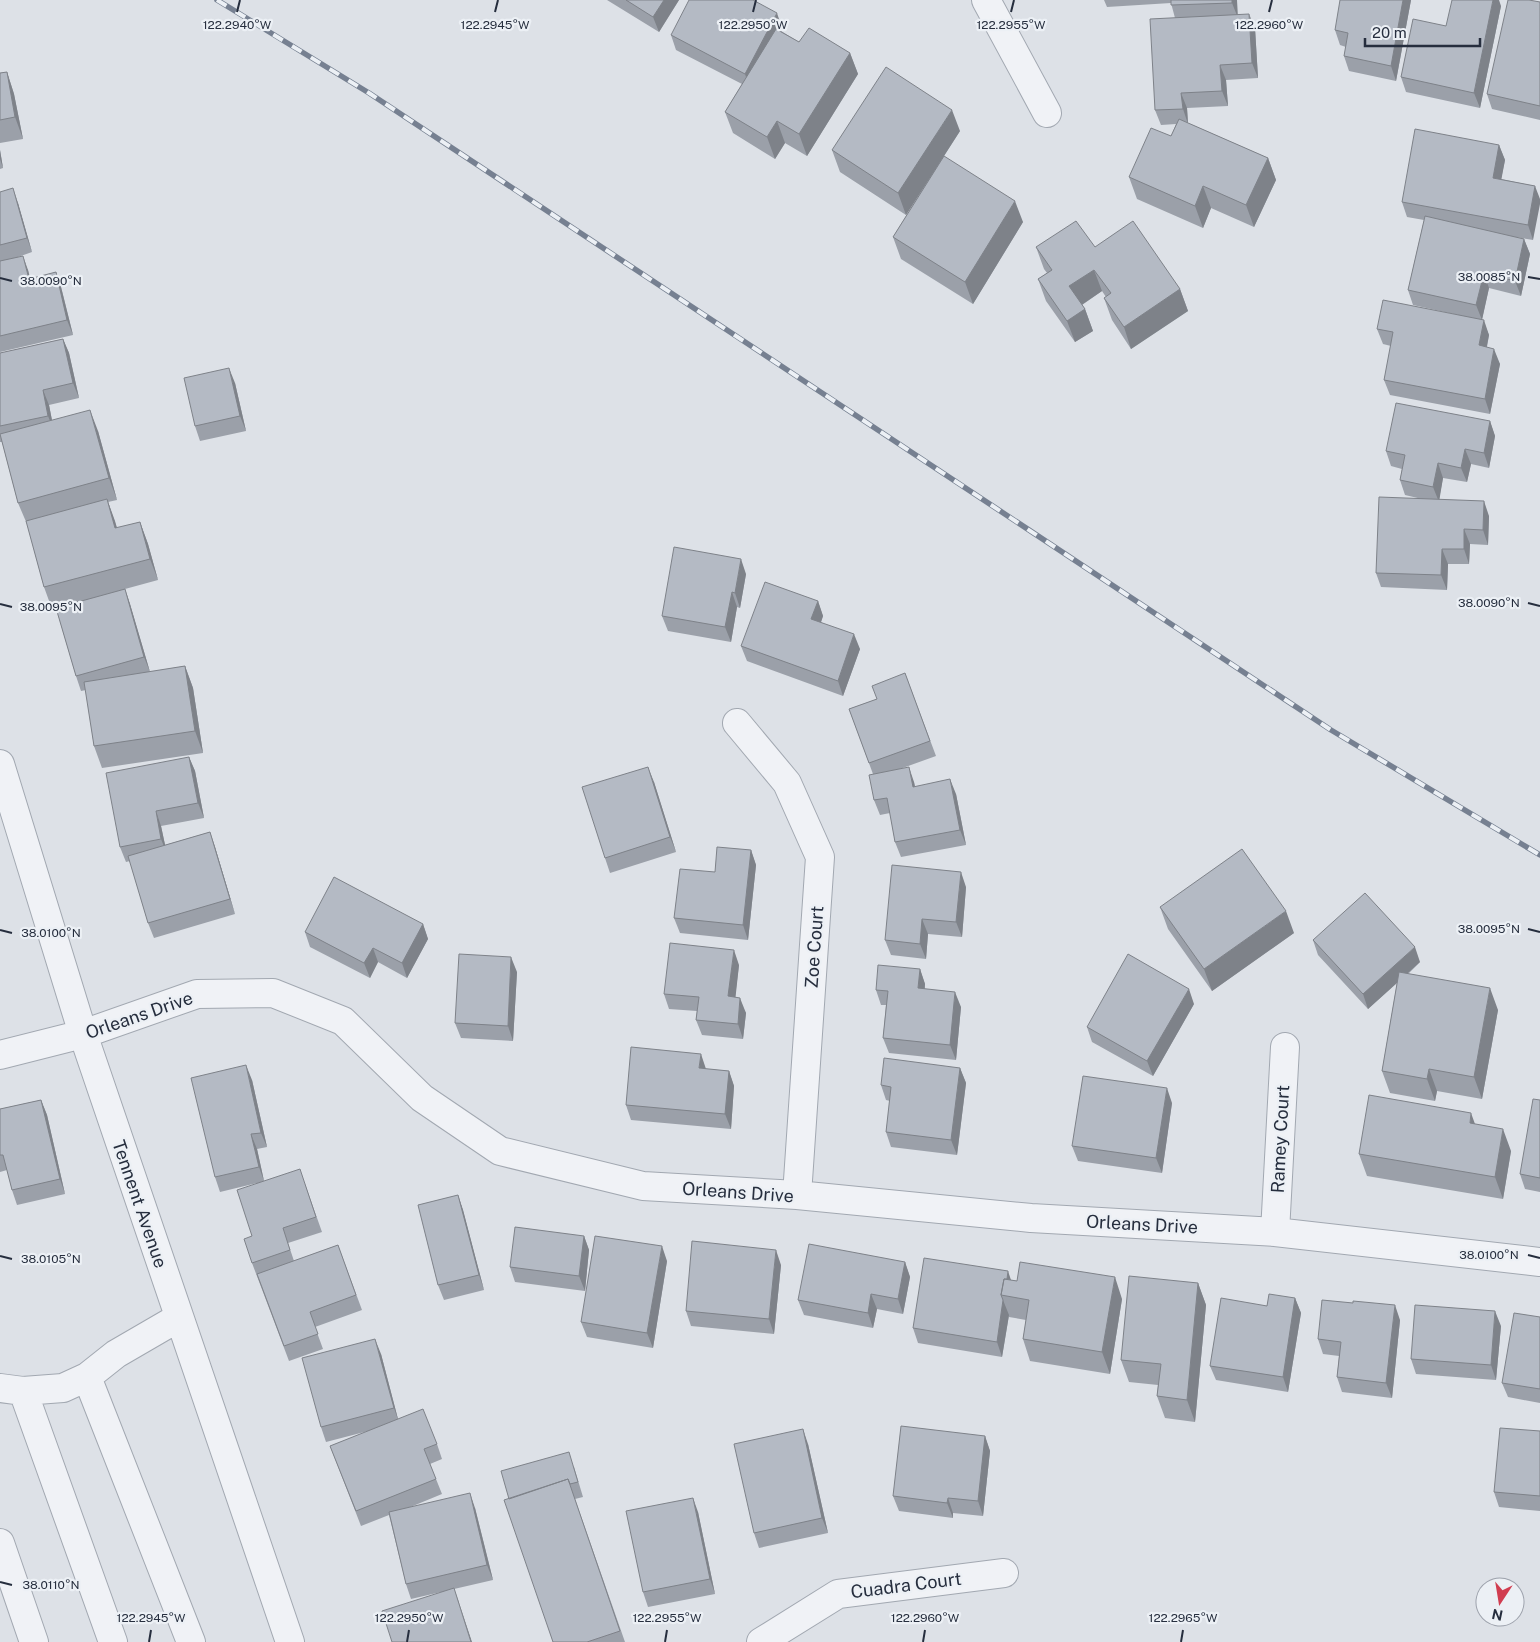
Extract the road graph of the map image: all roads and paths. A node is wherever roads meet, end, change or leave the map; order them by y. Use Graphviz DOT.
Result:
graph roads {
  1 [pos="986,0"];
  2 [pos="1047,113"];
  3 [pos="737,722"];
  4 [pos="0,764"];
  5 [pos="83,1034"];
  6 [pos="1285,1047"];
  7 [pos="0,1055"];
  8 [pos="797,1195"];
  9 [pos="1275,1232"];
  10 [pos="1540,1262"];
  11 [pos="178,1318"];
  12 [pos="87,1377"];
  13 [pos="11,1389"];
  14 [pos="0,1543"];
  15 [pos="1004,1573"];
  16 [pos="34,1642"];
  17 [pos="113,1642"];
  18 [pos="191,1642"];
  19 [pos="290,1642"];
  20 [pos="760,1642"];
  1 -- 2 [label="street"];
  3 -- 8 [label="street, Zoe Court"];
  4 -- 5 [label="street, Tennent Avenue"];
  5 -- 7 [label="street, Orleans Drive"];
  5 -- 8 [label="street, Orleans Drive"];
  5 -- 11 [label="street, Tennent Avenue"];
  6 -- 9 [label="street, Ramey Court"];
  8 -- 9 [label="street, Orleans Drive"];
  9 -- 10 [label="street, Orleans Drive"];
  11 -- 12 [label="street"];
  11 -- 19 [label="street, Tennent Avenue"];
  12 -- 13 [label="street"];
  12 -- 18 [label="street"];
  13 -- 17 [label="street"];
  14 -- 16 [label="street"];
  15 -- 20 [label="street, Cuadra Court"];
}
